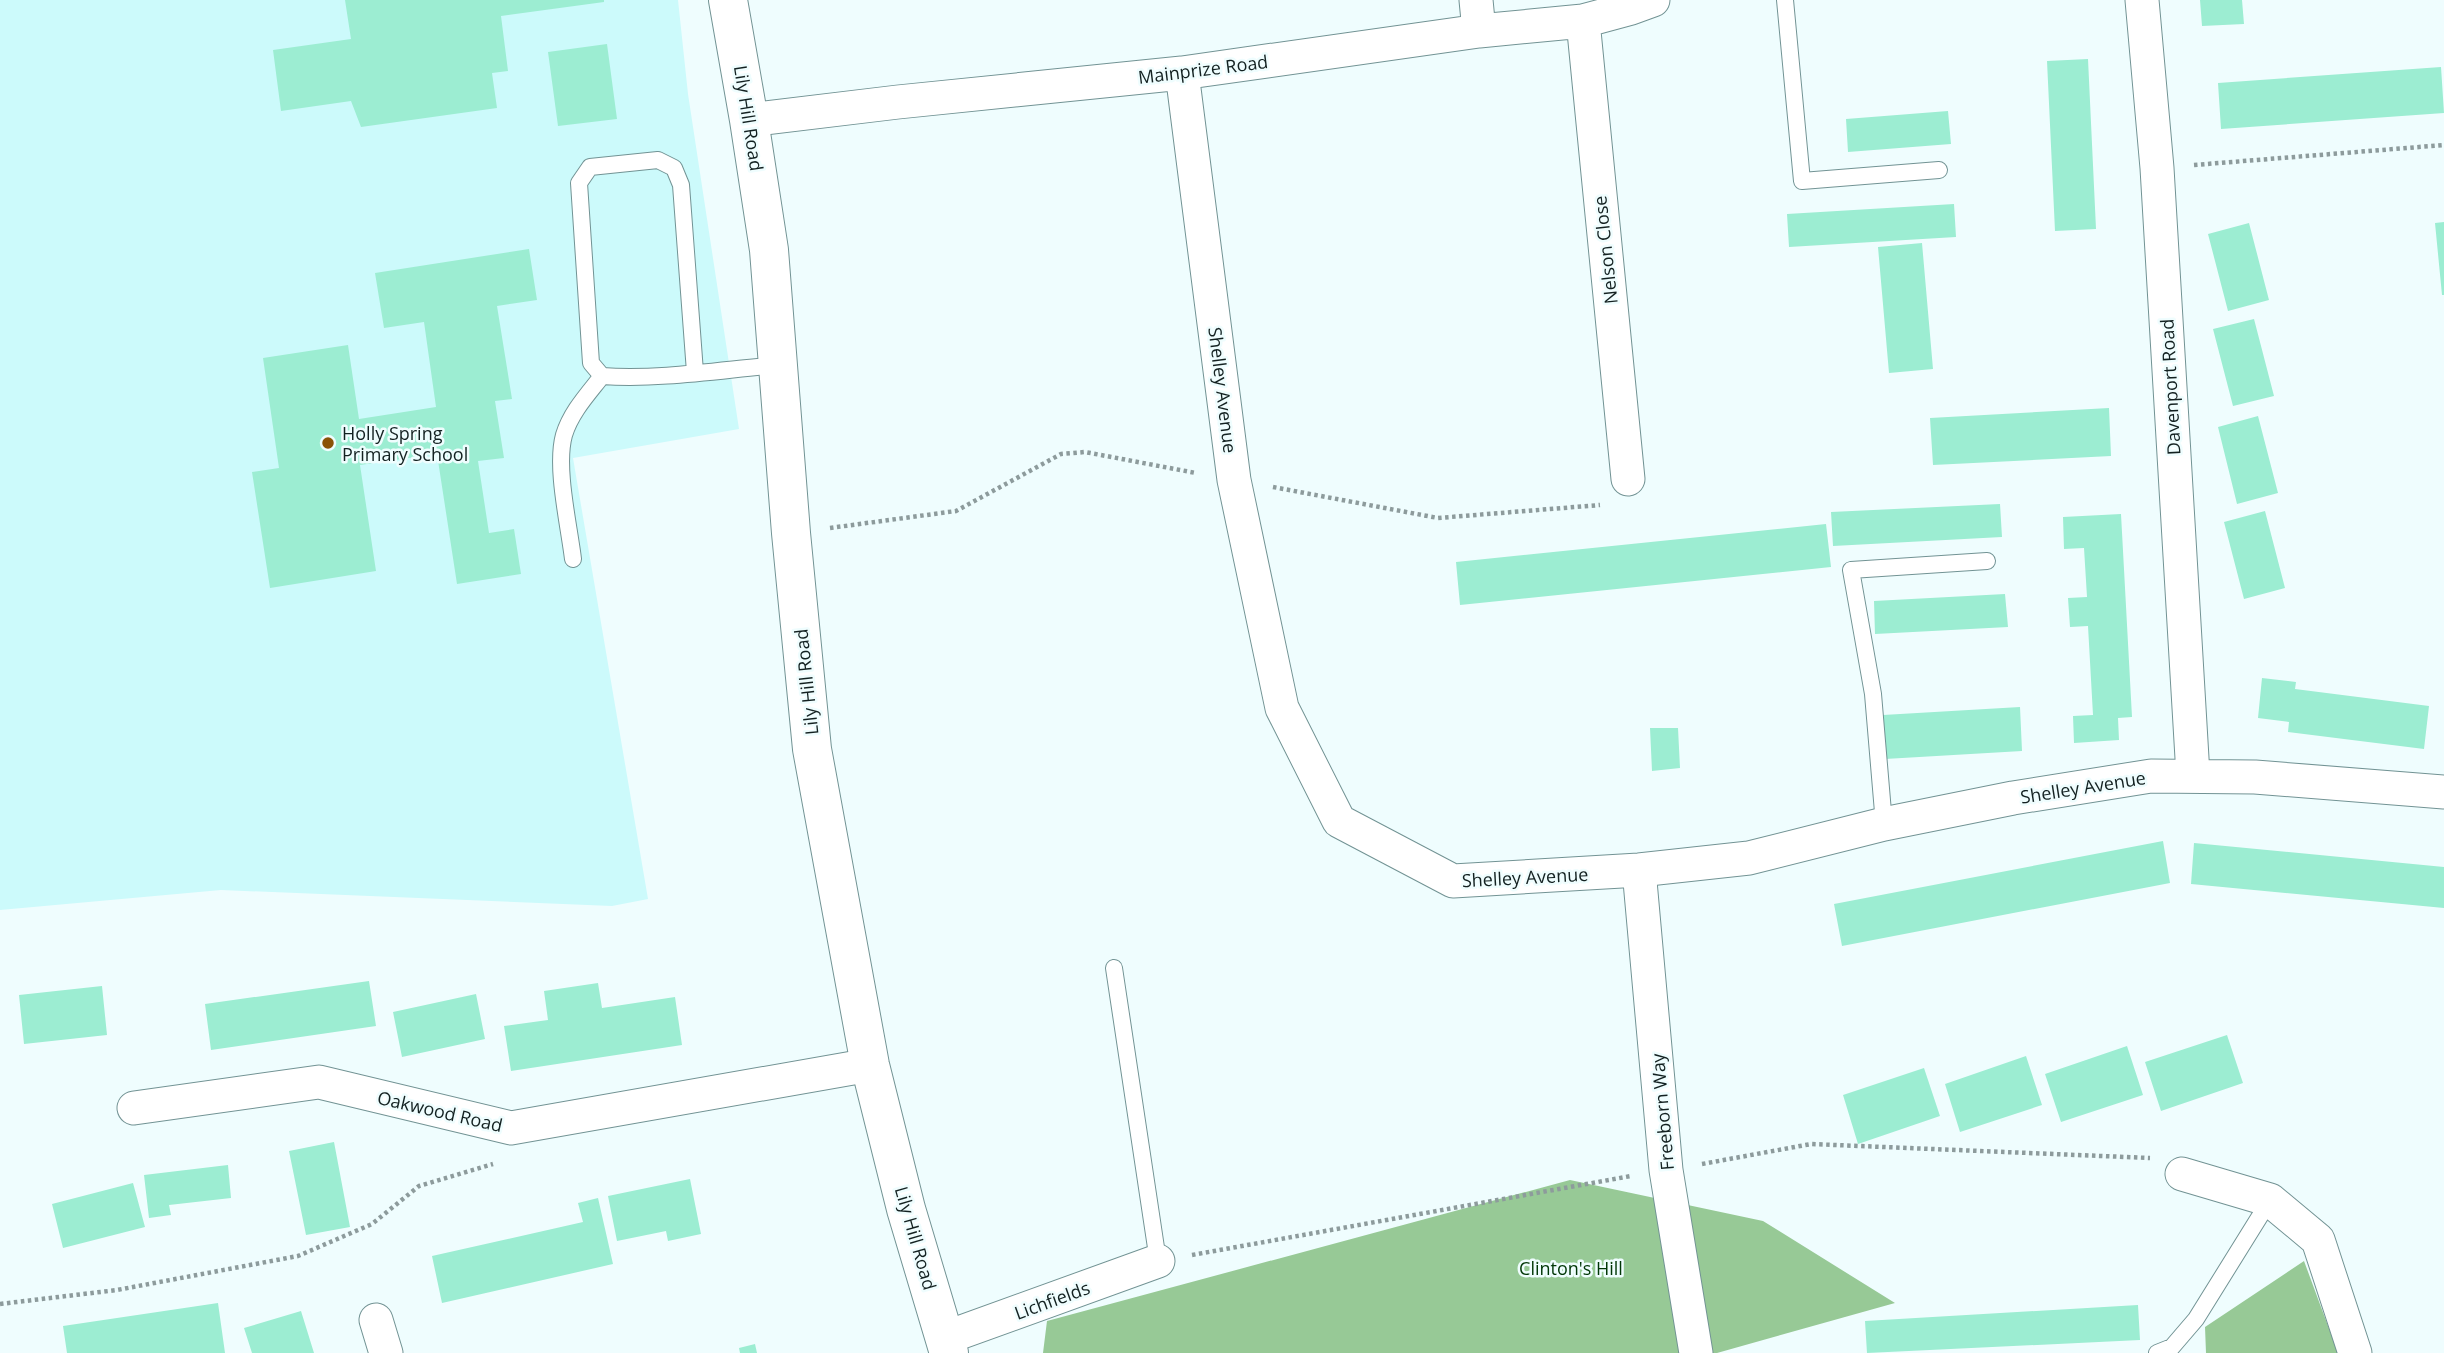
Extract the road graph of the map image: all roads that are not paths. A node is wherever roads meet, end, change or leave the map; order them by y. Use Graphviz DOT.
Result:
graph roads {
  1 [pos="728,0"];
  2 [pos="1653,0"];
  3 [pos="1785,0"];
  4 [pos="2142,0"];
  5 [pos="1478,16"];
  6 [pos="1583,21"];
  7 [pos="1182,73"];
  8 [pos="750,120"];
  9 [pos="1939,170"];
  10 [pos="778,365"];
  11 [pos="695,372"];
  12 [pos="602,376"];
  13 [pos="1628,479"];
  14 [pos="573,559"];
  15 [pos="1987,561"];
  16 [pos="2193,775"];
  17 [pos="2444,792"];
  18 [pos="1884,824"];
  19 [pos="1639,870"];
  20 [pos="1114,968"];
  21 [pos="870,1065"];
  22 [pos="134,1108"];
  23 [pos="2182,1174"];
  24 [pos="2270,1200"];
  25 [pos="1158,1261"];
  26 [pos="376,1320"];
  27 [pos="947,1346"];
  28 [pos="386,1353"];
  29 [pos="1696,1353"];
  30 [pos="2157,1353"];
  31 [pos="2355,1353"];
  1 -- 8 [label="street, Lily Hill Road"];
  2 -- 6 [label="street, Mainprize Road"];
  3 -- 9 [label="lane"];
  4 -- 16 [label="street, Davenport Road"];
  5 -- 6 [label="street, Mainprize Road"];
  5 -- 7 [label="street, Mainprize Road"];
  6 -- 13 [label="street, Nelson Close"];
  7 -- 8 [label="street, Mainprize Road"];
  7 -- 19 [label="street, Shelley Avenue"];
  8 -- 10 [label="street, Lily Hill Road"];
  10 -- 11 [label="lane"];
  10 -- 21 [label="street, Lily Hill Road"];
  11 -- 12 [label="lane"];
  11 -- 12 [label="lane"];
  12 -- 14 [label="lane"];
  15 -- 18 [label="lane"];
  16 -- 17 [label="street, Shelley Avenue"];
  16 -- 18 [label="street, Shelley Avenue"];
  18 -- 19 [label="street, Shelley Avenue"];
  19 -- 29 [label="street, Freeborn Way"];
  20 -- 25 [label="lane"];
  21 -- 22 [label="street, Oakwood Road"];
  21 -- 27 [label="street, Lily Hill Road"];
  23 -- 24 [label="street"];
  24 -- 30 [label="lane"];
  24 -- 31 [label="street"];
  25 -- 27 [label="street, Lichfields"];
  26 -- 28 [label="street"];
}
